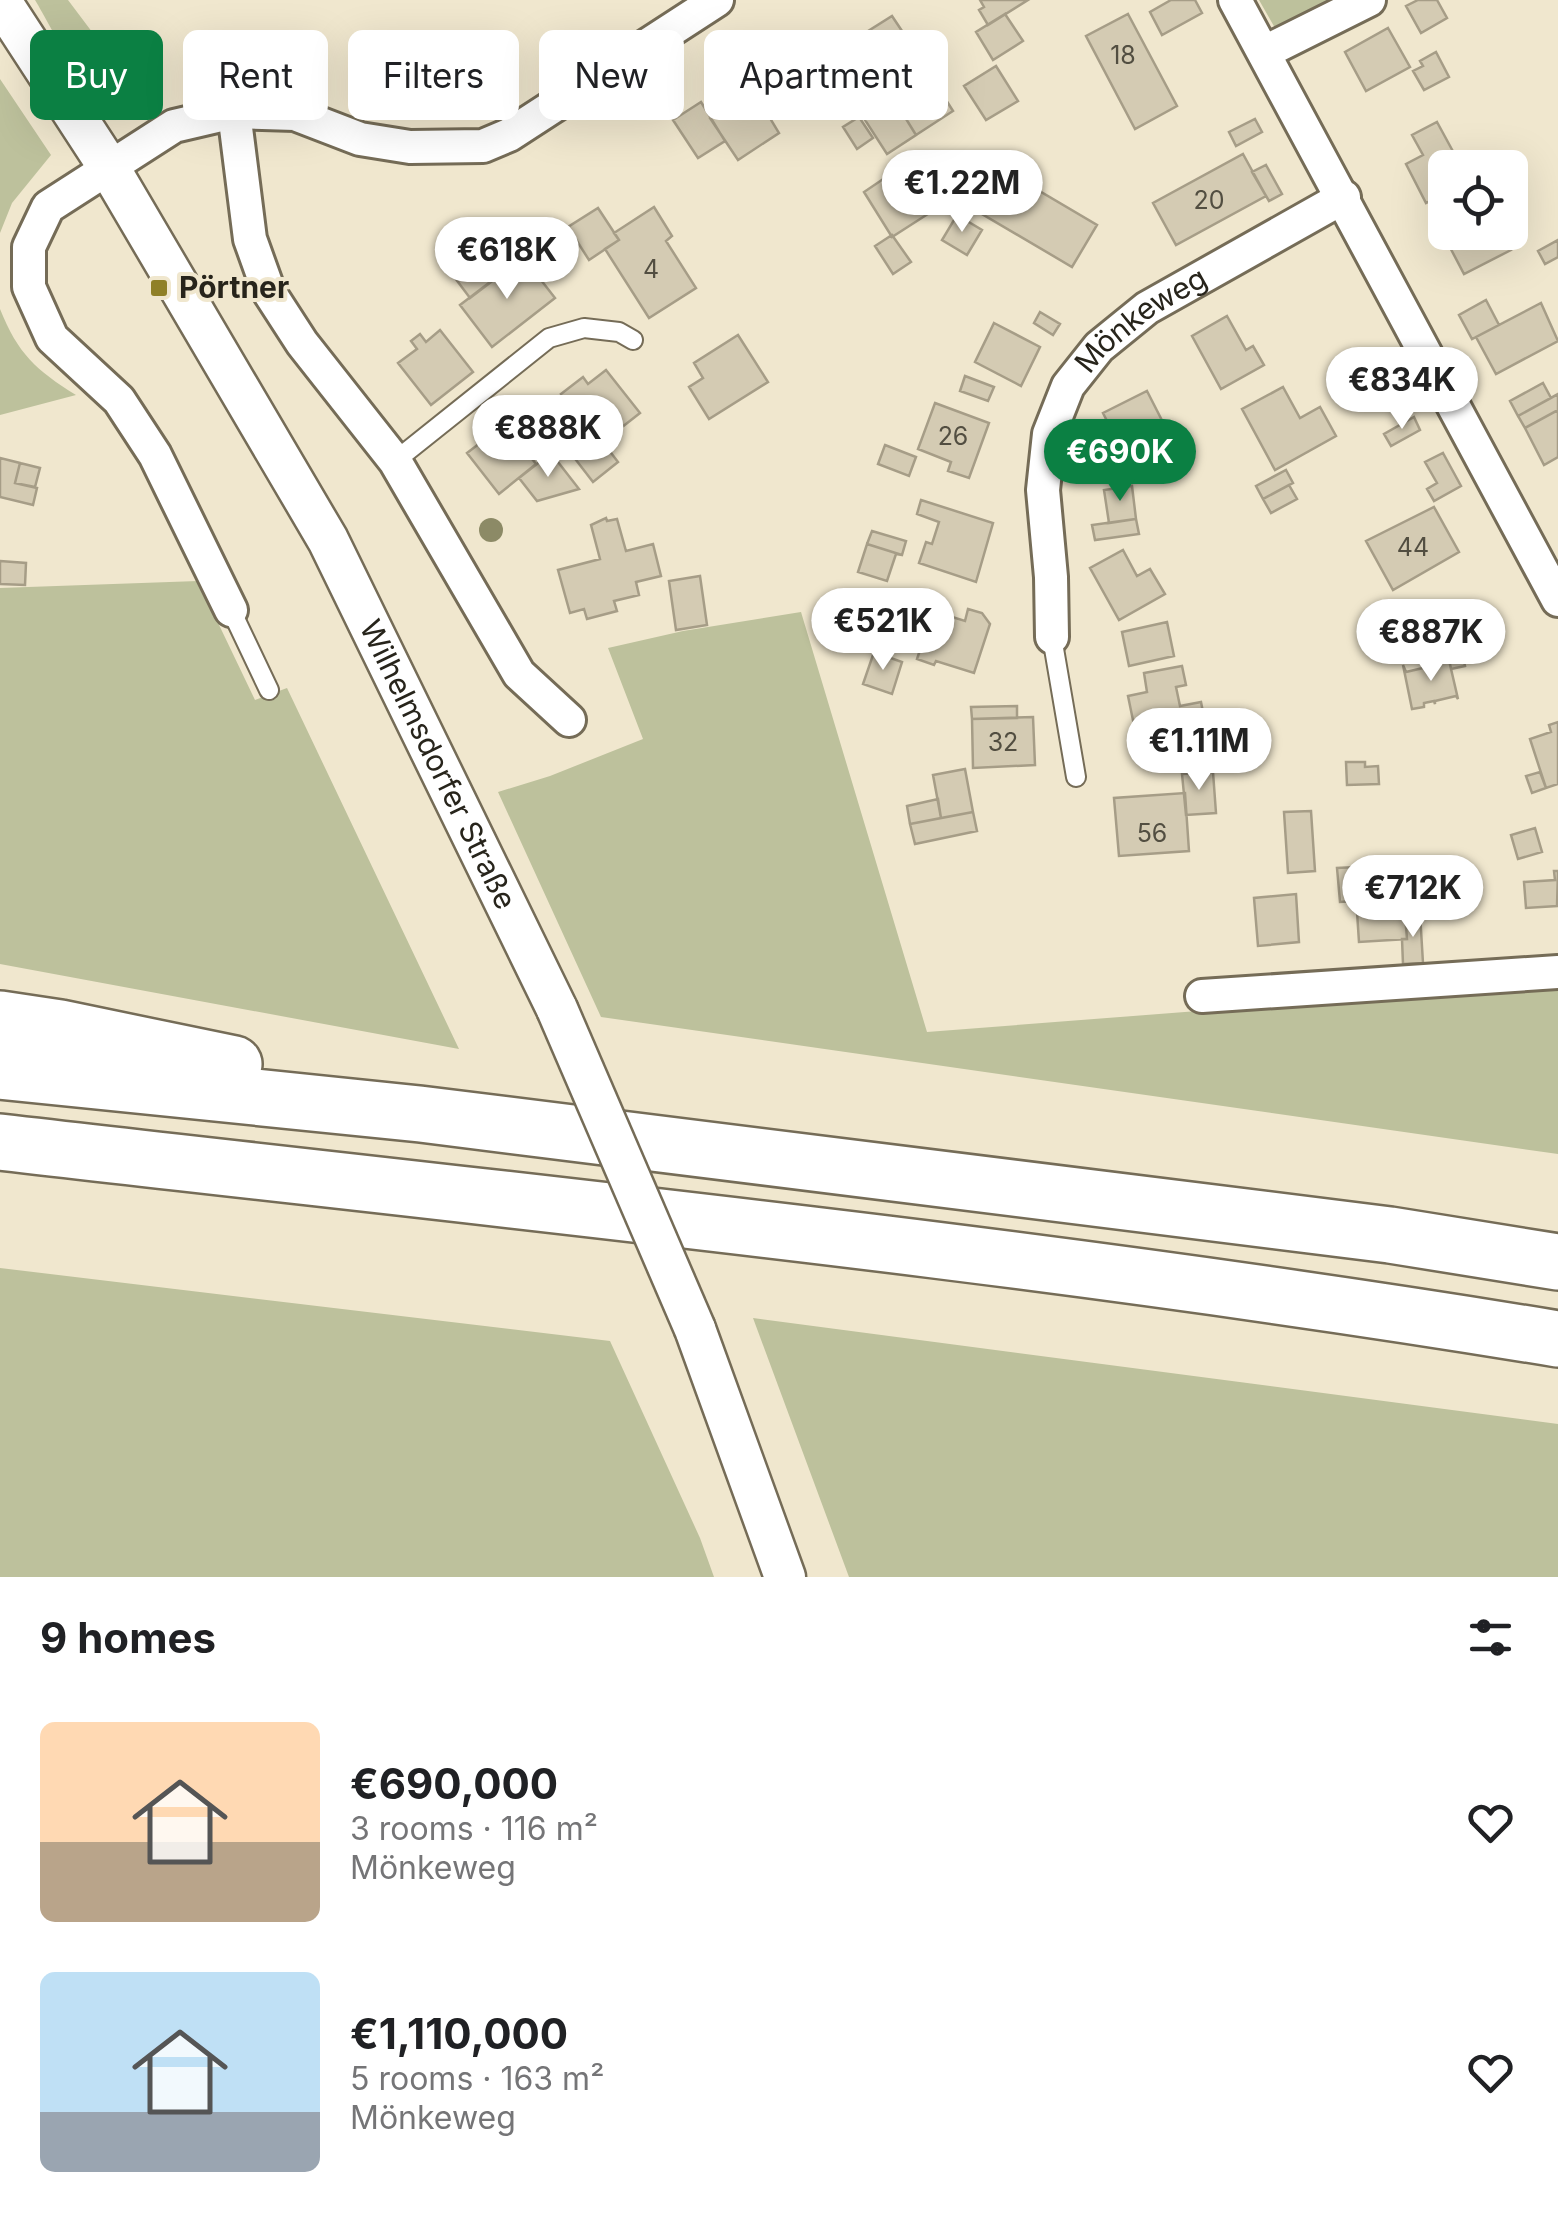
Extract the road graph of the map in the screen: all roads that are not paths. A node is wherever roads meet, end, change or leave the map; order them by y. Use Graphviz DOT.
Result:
graph roads {
  1 [pos="0,0"];
  2 [pos="717,0"];
  3 [pos="1235,0"];
  4 [pos="1369,0"];
  5 [pos="1265,52"];
  6 [pos="200,120"];
  7 [pos="235,120"];
  8 [pos="311,120"];
  9 [pos="108,166"];
  10 [pos="1344,197"];
  11 [pos="633,340"];
  12 [pos="395,461"];
  13 [pos="1558,600"];
  14 [pos="231,610"];
  15 [pos="1052,637"];
  16 [pos="269,690"];
  17 [pos="569,720"];
  18 [pos="1076,777"];
  19 [pos="1558,972"];
  20 [pos="1202,996"];
  21 [pos="0,1019"];
  22 [pos="0,1071"];
  23 [pos="420,1114"];
  24 [pos="0,1142"];
  25 [pos="1558,1262"];
  26 [pos="1558,1339"];
  27 [pos="785,1577"];
  1 -- 9 [label="street, Wilhelmsdorfer Straße"];
  2 -- 8 [label="street"];
  3 -- 5 [label="street"];
  4 -- 5 [label="street"];
  5 -- 10 [label="street"];
  6 -- 9 [label="street"];
  7 -- 12 [label="street"];
  9 -- 14 [label="street"];
  9 -- 27 [label="street, Wilhelmsdorfer Straße, bridge"];
  10 -- 13 [label="street"];
  10 -- 15 [label="street, Mönkeweg"];
  11 -- 12 [label="lane"];
  12 -- 17 [label="street"];
  14 -- 16 [label="lane"];
  15 -- 18 [label="lane"];
  19 -- 20 [label="street"];
  21 -- 23 [label="highway"];
  22 -- 23 [label="highway"];
  23 -- 25 [label="highway"];
  24 -- 26 [label="highway"];
}
